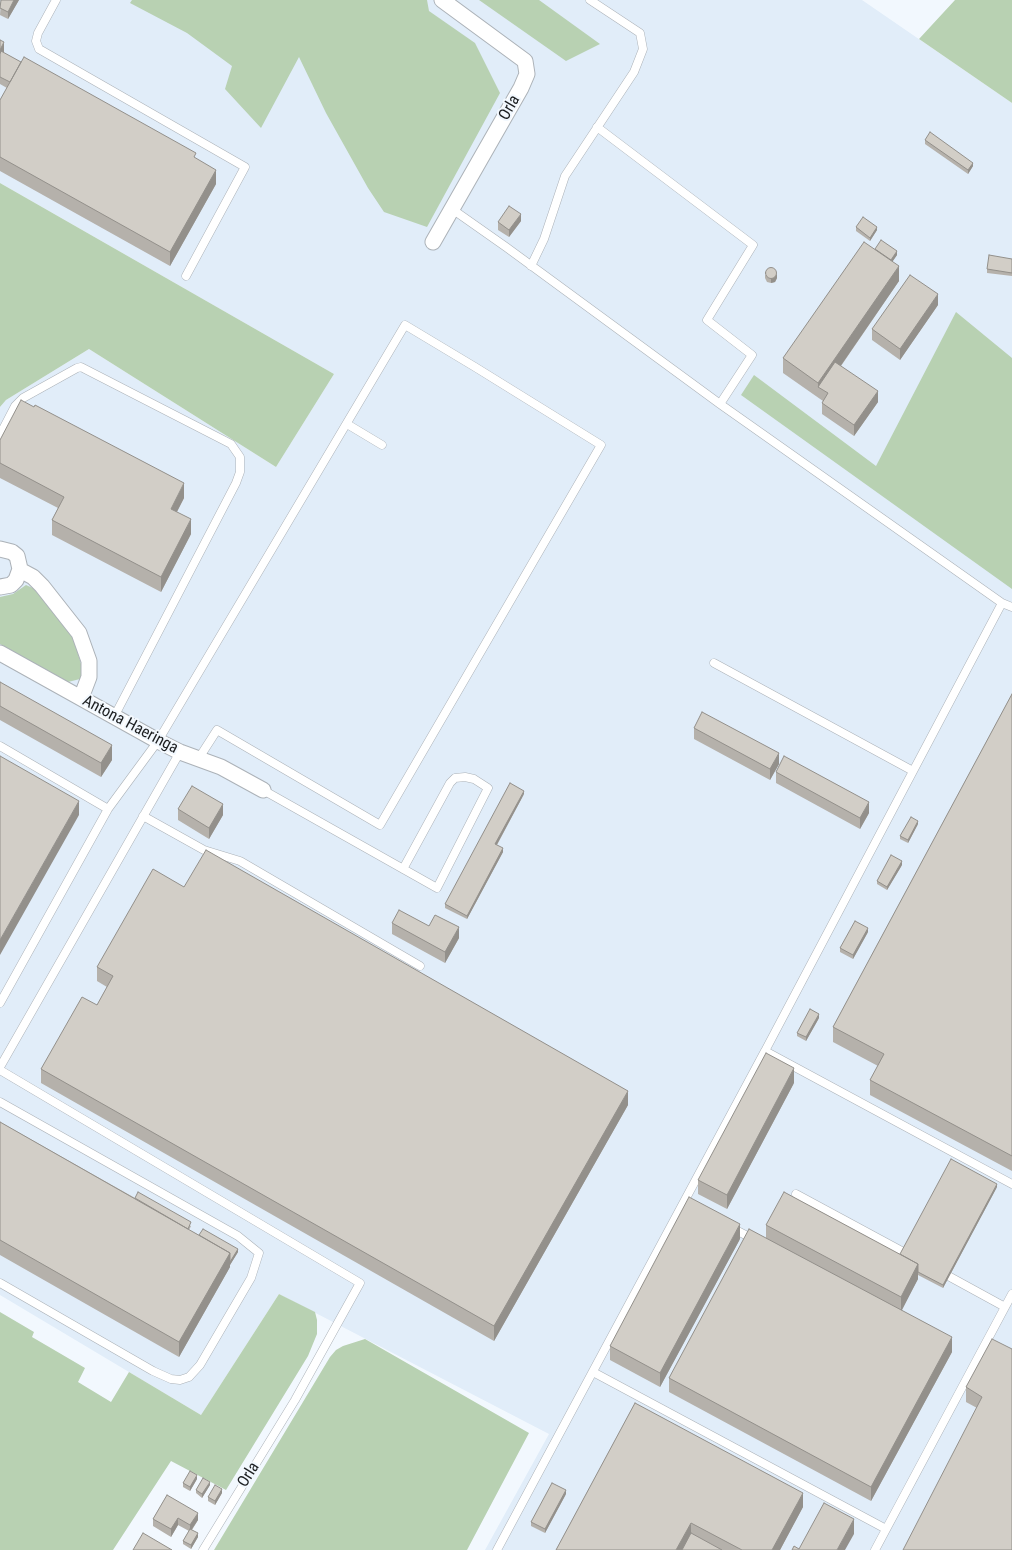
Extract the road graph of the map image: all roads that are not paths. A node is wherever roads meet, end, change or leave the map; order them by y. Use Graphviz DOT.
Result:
graph roads {
  1 [pos="56,0"];
  2 [pos="442,0"];
  3 [pos="590,0"];
  4 [pos="597,127"];
  5 [pos="452,209"];
  6 [pos="433,242"];
  7 [pos="531,266"];
  8 [pos="186,276"];
  9 [pos="720,404"];
  10 [pos="347,424"];
  11 [pos="0,435"];
  12 [pos="382,445"];
  13 [pos="0,549"];
  14 [pos="20,570"];
  15 [pos="0,587"];
  16 [pos="1002,603"];
  17 [pos="1012,607"];
  18 [pos="0,654"];
  19 [pos="714,663"];
  20 [pos="81,698"];
  21 [pos="114,717"];
  22 [pos="158,741"];
  23 [pos="0,746"];
  24 [pos="180,752"];
  25 [pos="199,758"];
  26 [pos="912,771"];
  27 [pos="263,790"];
  28 [pos="108,809"];
  29 [pos="143,816"];
  30 [pos="403,869"];
  31 [pos="420,966"];
  32 [pos="0,1003"];
  33 [pos="765,1051"];
  34 [pos="0,1069"];
  35 [pos="0,1102"];
  36 [pos="1012,1184"];
  37 [pos="796,1194"];
  38 [pos="684,1202"];
  39 [pos="692,1206"];
  40 [pos="723,1223"];
  41 [pos="759,1242"];
  42 [pos="918,1260"];
  43 [pos="936,1269"];
  44 [pos="0,1283"];
  45 [pos="1012,1294"];
  46 [pos="1005,1307"];
  47 [pos="593,1372"];
  48 [pos="886,1529"];
  49 [pos="203,1550"];
  50 [pos="497,1550"];
  51 [pos="875,1550"];
  1 -- 8 [label="lane"];
  2 -- 5 [label="street, Orla"];
  3 -- 4 [label="lane"];
  4 -- 7 [label="lane"];
  4 -- 9 [label="lane"];
  5 -- 6 [label="street, Orla"];
  5 -- 7 [label="lane"];
  7 -- 9 [label="lane"];
  9 -- 16 [label="lane"];
  10 -- 12 [label="lane"];
  10 -- 22 [label="lane"];
  10 -- 25 [label="lane"];
  11 -- 21 [label="lane"];
  13 -- 14 [label="street"];
  14 -- 15 [label="street"];
  14 -- 20 [label="street"];
  16 -- 17 [label="lane"];
  16 -- 26 [label="lane"];
  18 -- 20 [label="street, Antona Haeringa"];
  19 -- 26 [label="lane"];
  20 -- 21 [label="street, Antona Haeringa"];
  21 -- 22 [label="street, Antona Haeringa"];
  22 -- 24 [label="street, Antona Haeringa"];
  22 -- 28 [label="lane"];
  23 -- 28 [label="lane"];
  24 -- 25 [label="street, Antona Haeringa"];
  24 -- 29 [label="lane"];
  25 -- 27 [label="street, Antona Haeringa"];
  26 -- 33 [label="lane"];
  27 -- 30 [label="lane"];
  28 -- 32 [label="lane"];
  29 -- 31 [label="lane"];
  29 -- 34 [label="lane"];
  30 -- 30 [label="lane"];
  33 -- 36 [label="lane"];
  33 -- 38 [label="lane"];
  34 -- 49 [label="lane, Orla"];
  35 -- 44 [label="lane"];
  37 -- 42 [label="lane"];
  38 -- 39 [label="lane"];
  38 -- 47 [label="lane"];
  40 -- 41 [label="lane"];
  43 -- 46 [label="lane"];
  45 -- 46 [label="lane"];
  46 -- 48 [label="lane"];
  47 -- 48 [label="lane"];
  47 -- 50 [label="lane"];
  48 -- 51 [label="lane"];
}
